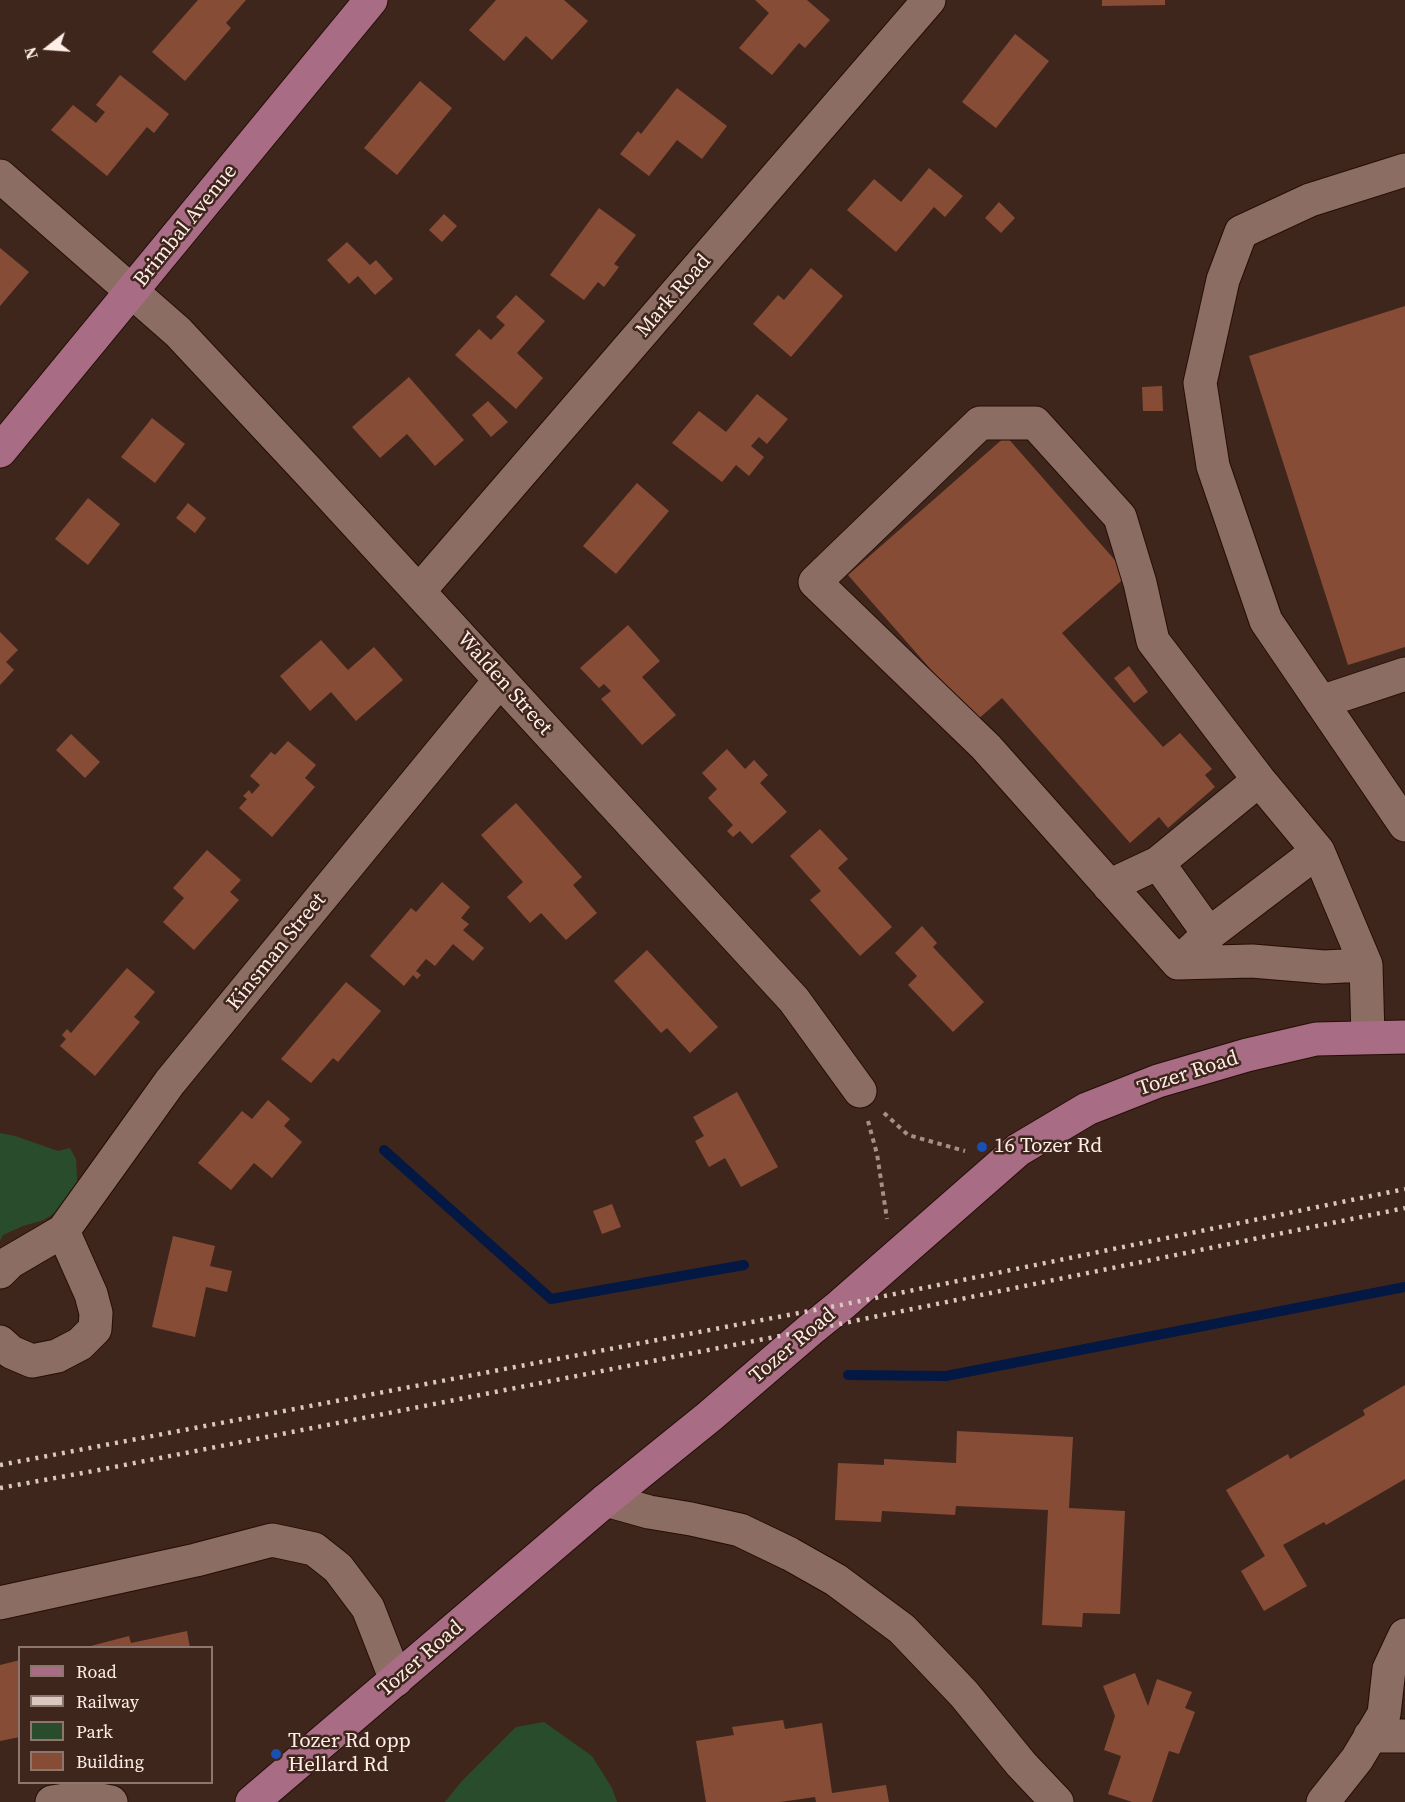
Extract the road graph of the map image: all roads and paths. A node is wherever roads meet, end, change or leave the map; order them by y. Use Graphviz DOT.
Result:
graph roads {
  1 [pos="371,0"];
  2 [pos="929,0"];
  3 [pos="1405,170"];
  4 [pos="0,176"];
  5 [pos="131,292"];
  6 [pos="0,452"];
  7 [pos="419,591"];
  8 [pos="1405,674"];
  9 [pos="500,680"];
  10 [pos="1321,702"];
  11 [pos="1259,780"];
  12 [pos="1405,825"];
  13 [pos="1318,851"];
  14 [pos="1158,864"];
  15 [pos="1109,886"];
  16 [pos="1209,934"];
  17 [pos="1178,963"];
  18 [pos="1366,965"];
  19 [pos="1368,1037"];
  20 [pos="1405,1037"];
  21 [pos="860,1091"];
  22 [pos="1003,1162"];
  23 [pos="63,1231"];
  24 [pos="893,1258"];
  25 [pos="0,1272"];
  26 [pos="0,1342"];
  27 [pos="606,1500"];
  28 [pos="0,1603"];
  29 [pos="1405,1635"];
  30 [pos="396,1680"];
  31 [pos="1370,1736"];
  32 [pos="1405,1736"];
  33 [pos="52,1802"];
  34 [pos="111,1802"];
  35 [pos="252,1802"];
  36 [pos="1057,1802"];
  37 [pos="1323,1802"];
  1 -- 5 [label="main road, Brimbal Avenue"];
  2 -- 7 [label="street, Mark Road"];
  3 -- 10 [label="street"];
  4 -- 5 [label="street, Walden Street"];
  5 -- 6 [label="main road, Brimbal Avenue"];
  5 -- 7 [label="street, Walden Street"];
  7 -- 9 [label="street, Walden Street"];
  8 -- 10 [label="street"];
  9 -- 21 [label="street, Walden Street"];
  9 -- 23 [label="street, Kinsman Street"];
  10 -- 12 [label="street"];
  11 -- 13 [label="street"];
  11 -- 14 [label="street"];
  11 -- 15 [label="street"];
  13 -- 16 [label="street"];
  13 -- 18 [label="street"];
  14 -- 15 [label="street"];
  14 -- 16 [label="street"];
  15 -- 17 [label="street"];
  16 -- 17 [label="street"];
  17 -- 18 [label="street"];
  18 -- 19 [label="street"];
  19 -- 20 [label="main road, Tozer Road"];
  19 -- 22 [label="main road, Tozer Road"];
  21 -- 22 [label="path"];
  21 -- 24 [label="path"];
  22 -- 24 [label="main road, Tozer Road"];
  23 -- 25 [label="street, Kinsman Street"];
  23 -- 26 [label="street"];
  24 -- 27 [label="main road, Tozer Road"];
  27 -- 30 [label="main road, Tozer Road"];
  27 -- 36 [label="street"];
  28 -- 30 [label="street"];
  29 -- 31 [label="street"];
  30 -- 35 [label="main road, Tozer Road"];
  31 -- 32 [label="street"];
  31 -- 37 [label="street"];
  33 -- 34 [label="street"];
}
